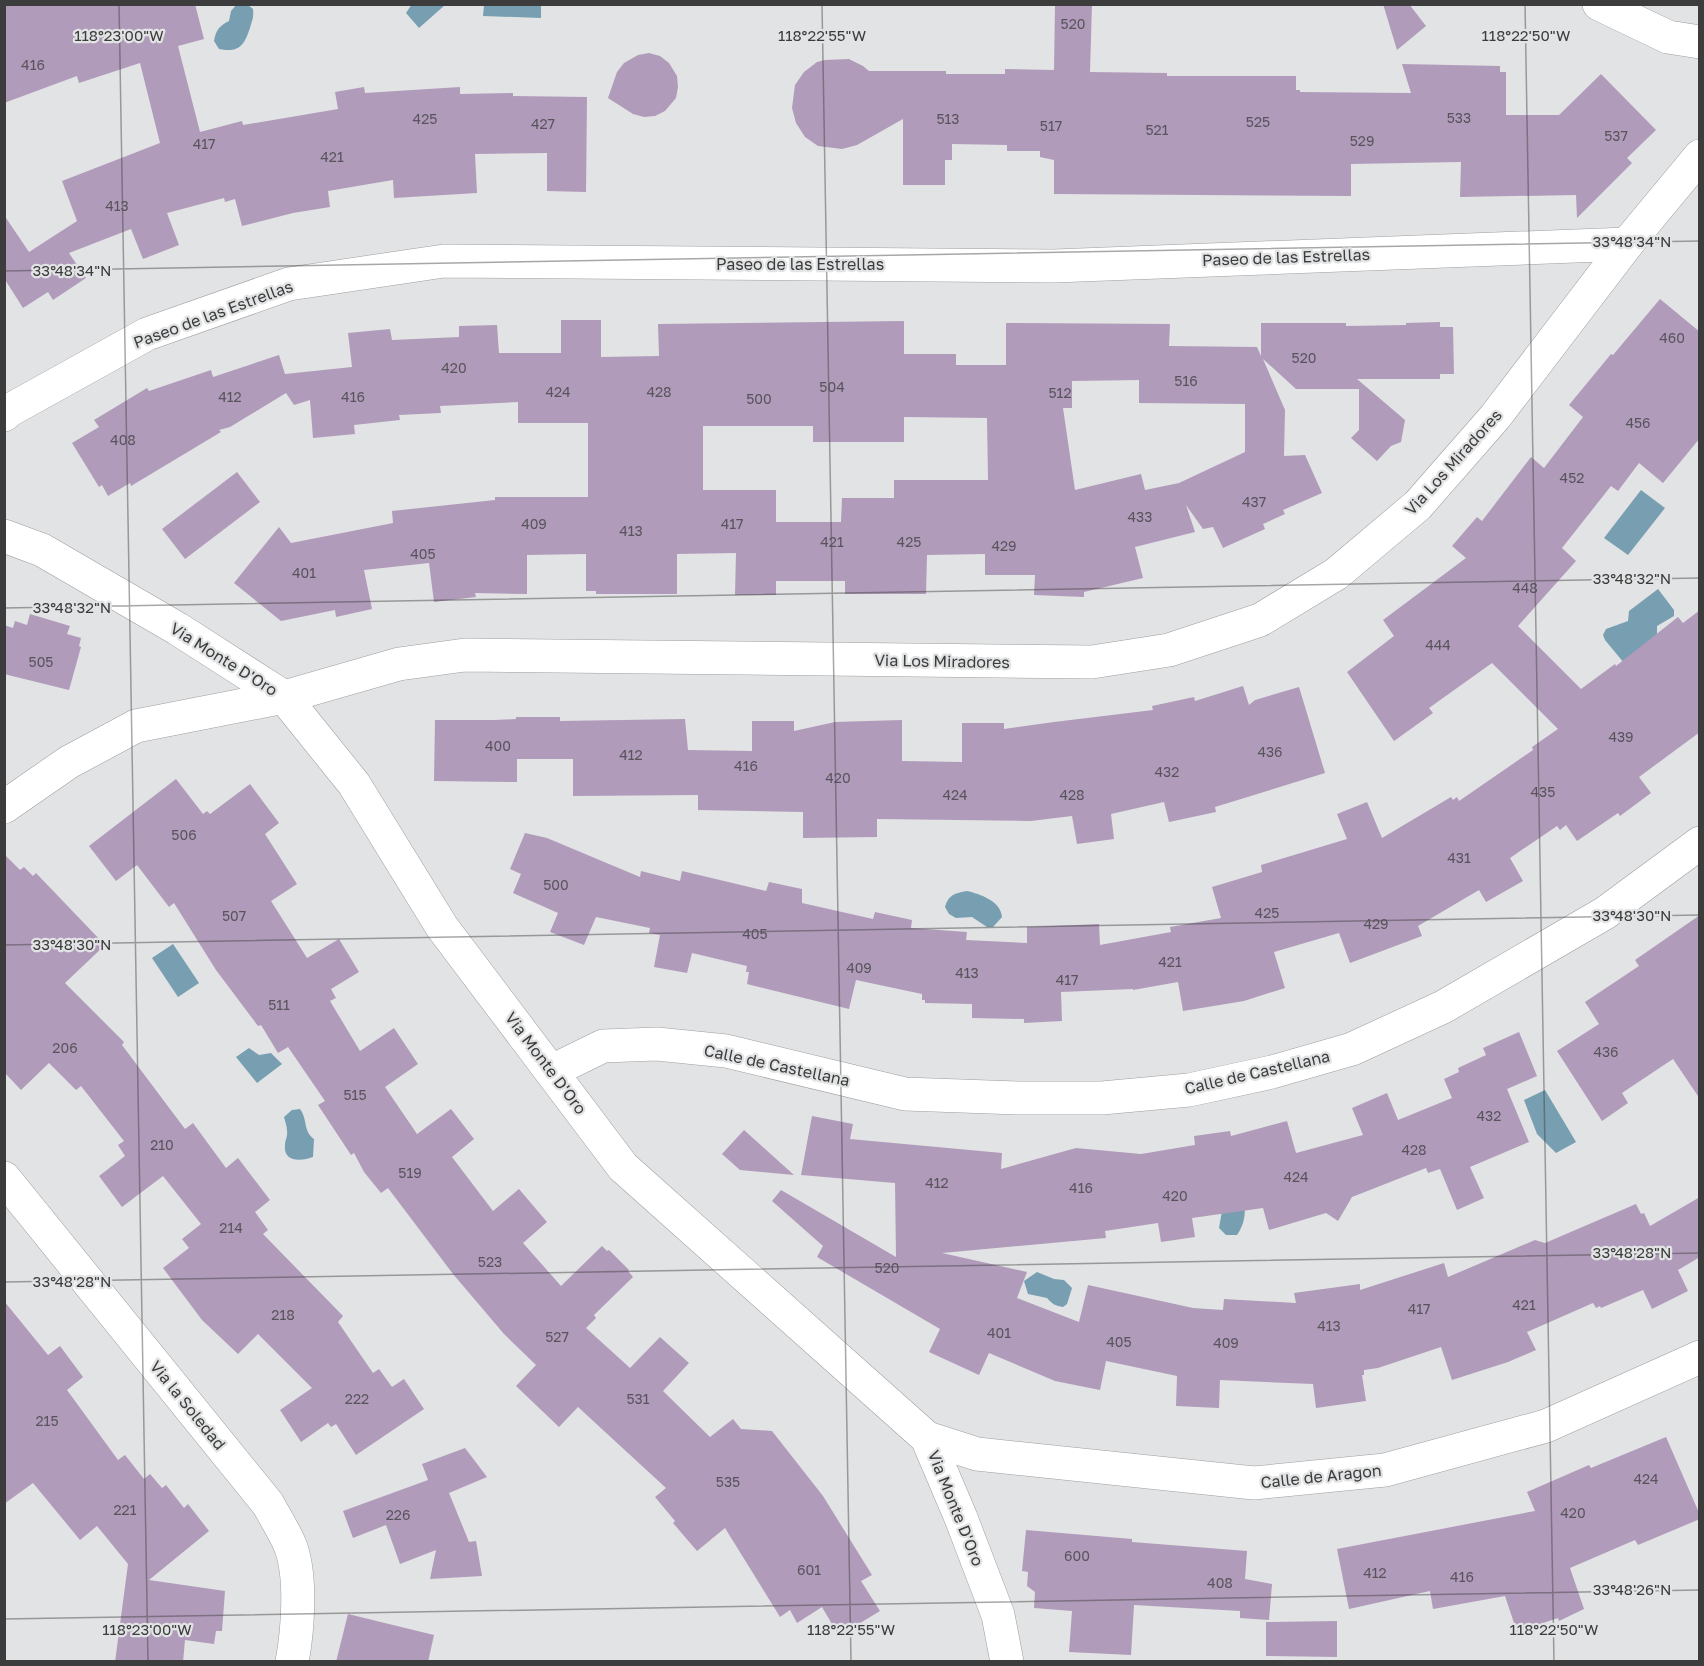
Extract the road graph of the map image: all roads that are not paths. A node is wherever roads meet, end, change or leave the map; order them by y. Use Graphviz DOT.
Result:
graph roads {
  1 [pos="1599,4"];
  2 [pos="1700,42"];
  3 [pos="1700,156"];
  4 [pos="1627,244"];
  5 [pos="4,415"];
  6 [pos="4,536"];
  7 [pos="285,697"];
  8 [pos="4,807"];
  9 [pos="1700,843"];
  10 [pos="552,1071"];
  11 [pos="4,1178"];
  12 [pos="1700,1357"];
  13 [pos="927,1438"];
  14 [pos="292,1662"];
  15 [pos="1007,1662"];
  1 -- 2 [label="street"];
  3 -- 4 [label="street, Via Los Miradores"];
  4 -- 5 [label="street, Paseo de las Estrellas"];
  4 -- 7 [label="street, Via Los Miradores"];
  6 -- 7 [label="street, Via Monte D'Oro"];
  7 -- 8 [label="street, Via Los Miradores"];
  7 -- 10 [label="street, Via Monte D'Oro"];
  9 -- 10 [label="street, Calle de Castellana"];
  10 -- 13 [label="street, Via Monte D'Oro"];
  11 -- 14 [label="street, Via la Soledad"];
  12 -- 13 [label="street, Calle de Aragon"];
  13 -- 15 [label="street, Via Monte D'Oro"];
}
